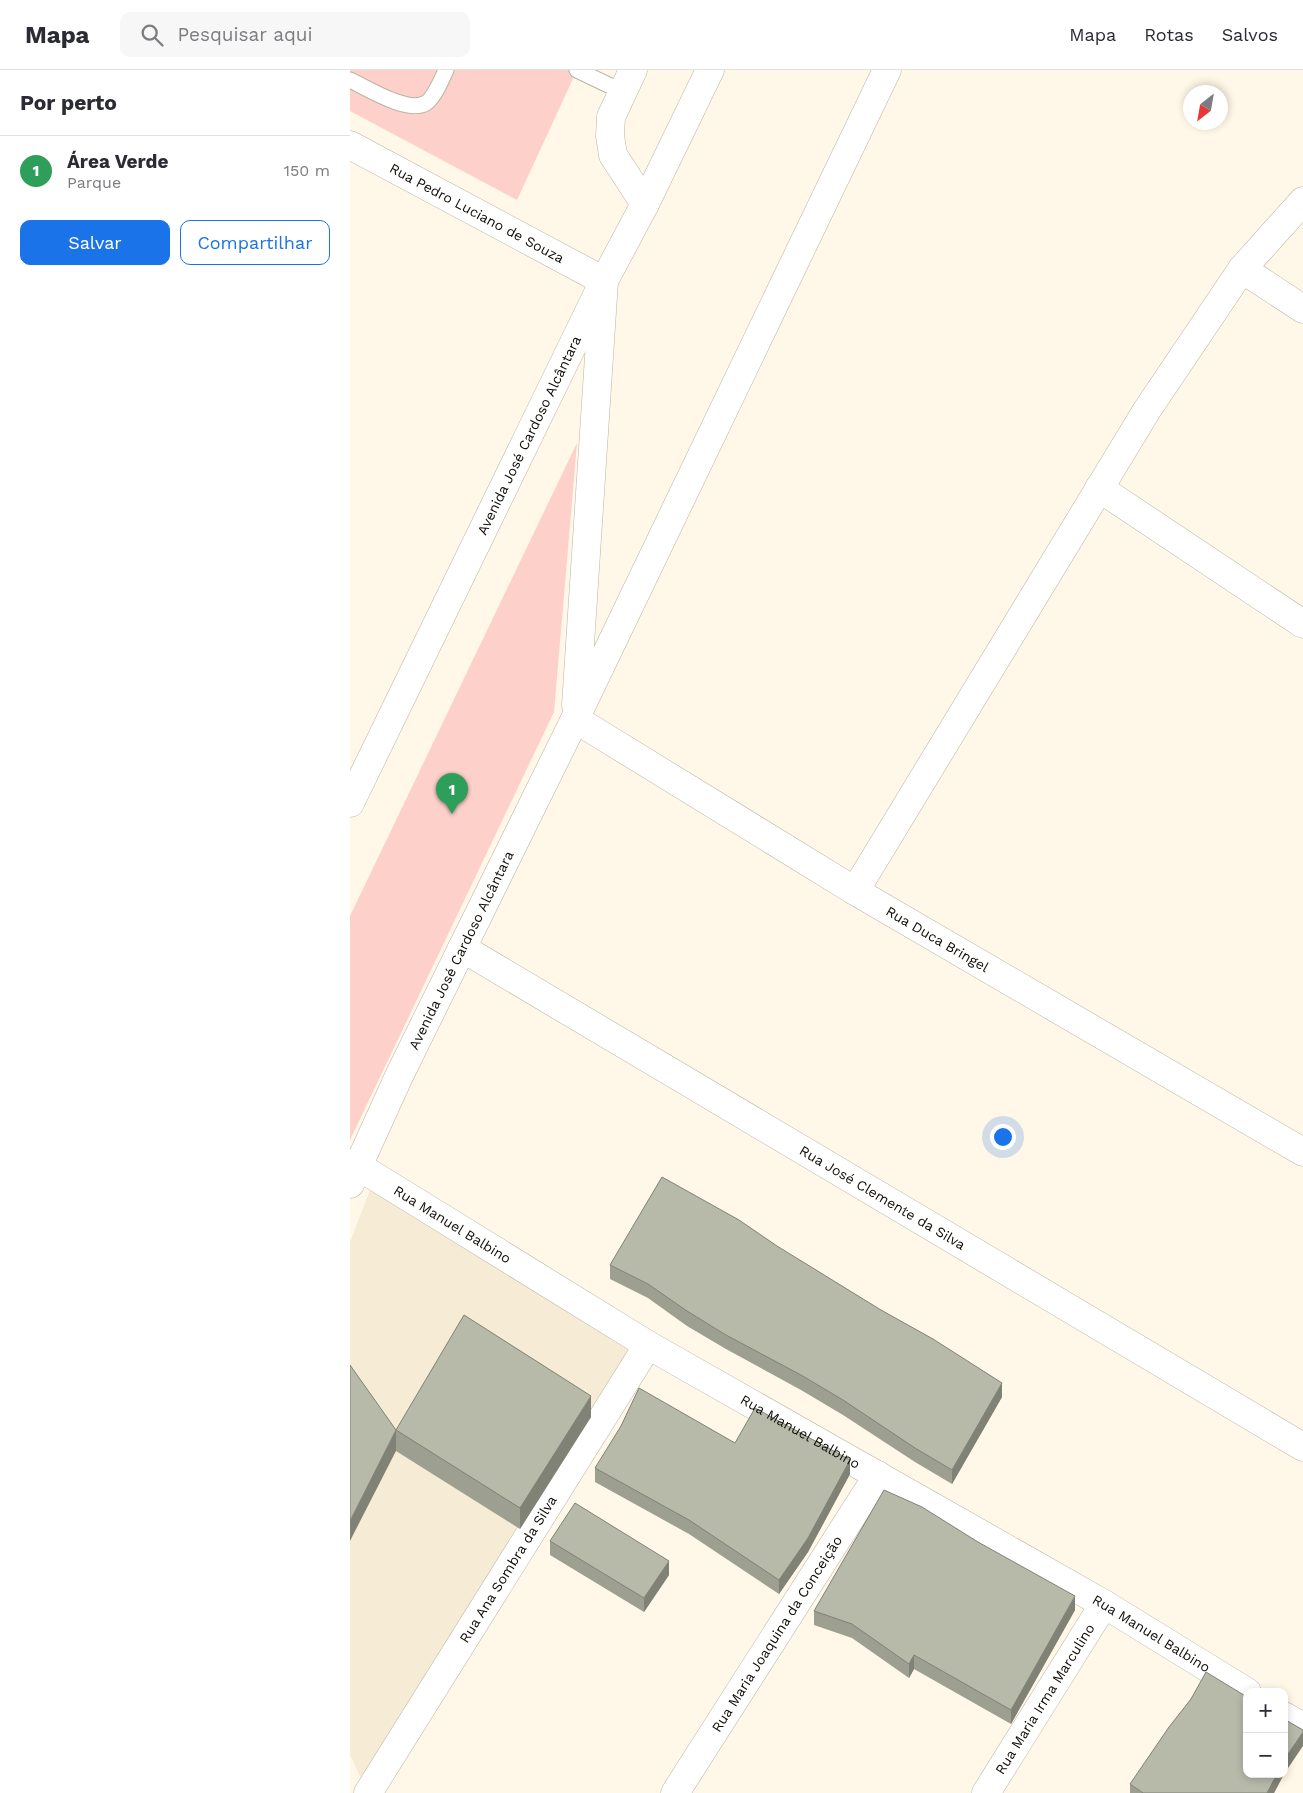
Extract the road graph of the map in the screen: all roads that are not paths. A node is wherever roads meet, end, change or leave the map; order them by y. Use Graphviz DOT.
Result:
graph roads {
  1 [pos="446,70"];
  2 [pos="577,70"];
  3 [pos="710,70"];
  4 [pos="887,70"];
  5 [pos="350,80"];
  6 [pos="628,81"];
  7 [pos="350,145"];
  8 [pos="1303,201"];
  9 [pos="644,204"];
  10 [pos="1242,269"];
  11 [pos="604,281"];
  12 [pos="1303,308"];
  13 [pos="1098,488"];
  14 [pos="1303,624"];
  15 [pos="575,719"];
  16 [pos="350,802"];
  17 [pos="855,891"];
  18 [pos="462,948"];
  19 [pos="1303,1152"];
  20 [pos="354,1175"];
  21 [pos="648,1345"];
  22 [pos="1303,1446"];
  23 [pos="878,1475"];
  24 [pos="1104,1604"];
  25 [pos="1243,1690"];
  26 [pos="1288,1718"];
  27 [pos="1303,1727"];
  28 [pos="368,1793"];
  29 [pos="675,1793"];
  30 [pos="986,1793"];
  1 -- 5 [label="lane"];
  2 -- 6 [label="lane"];
  3 -- 9 [label="street, Avenida José Cardoso Alcântara"];
  4 -- 15 [label="street, Avenida José Cardoso Alcântara"];
  6 -- 9 [label="street"];
  7 -- 11 [label="street, Rua Pedro Luciano de Souza"];
  8 -- 10 [label="street"];
  9 -- 11 [label="street, Avenida José Cardoso Alcântara"];
  10 -- 12 [label="street"];
  10 -- 13 [label="street"];
  11 -- 15 [label="street"];
  11 -- 16 [label="street, Avenida José Cardoso Alcântara"];
  13 -- 14 [label="street"];
  13 -- 17 [label="street"];
  15 -- 17 [label="street, Rua Duca Bringel"];
  15 -- 18 [label="street, Avenida José Cardoso Alcântara"];
  17 -- 19 [label="street, Rua Duca Bringel"];
  18 -- 20 [label="street, Avenida José Cardoso Alcântara"];
  18 -- 22 [label="street, Rua José Clemente da Silva"];
  20 -- 21 [label="street, Rua Manuel Balbino"];
  21 -- 23 [label="street, Rua Manuel Balbino"];
  21 -- 28 [label="street, Rua Ana Sombra da Silva"];
  23 -- 24 [label="street, Rua Manuel Balbino"];
  23 -- 29 [label="street, Rua Maria Joaquina da Conceição"];
  24 -- 25 [label="street, Rua Manuel Balbino"];
  24 -- 30 [label="street, Rua Maria Irma Marculino"];
  26 -- 27 [label="street"];
}
